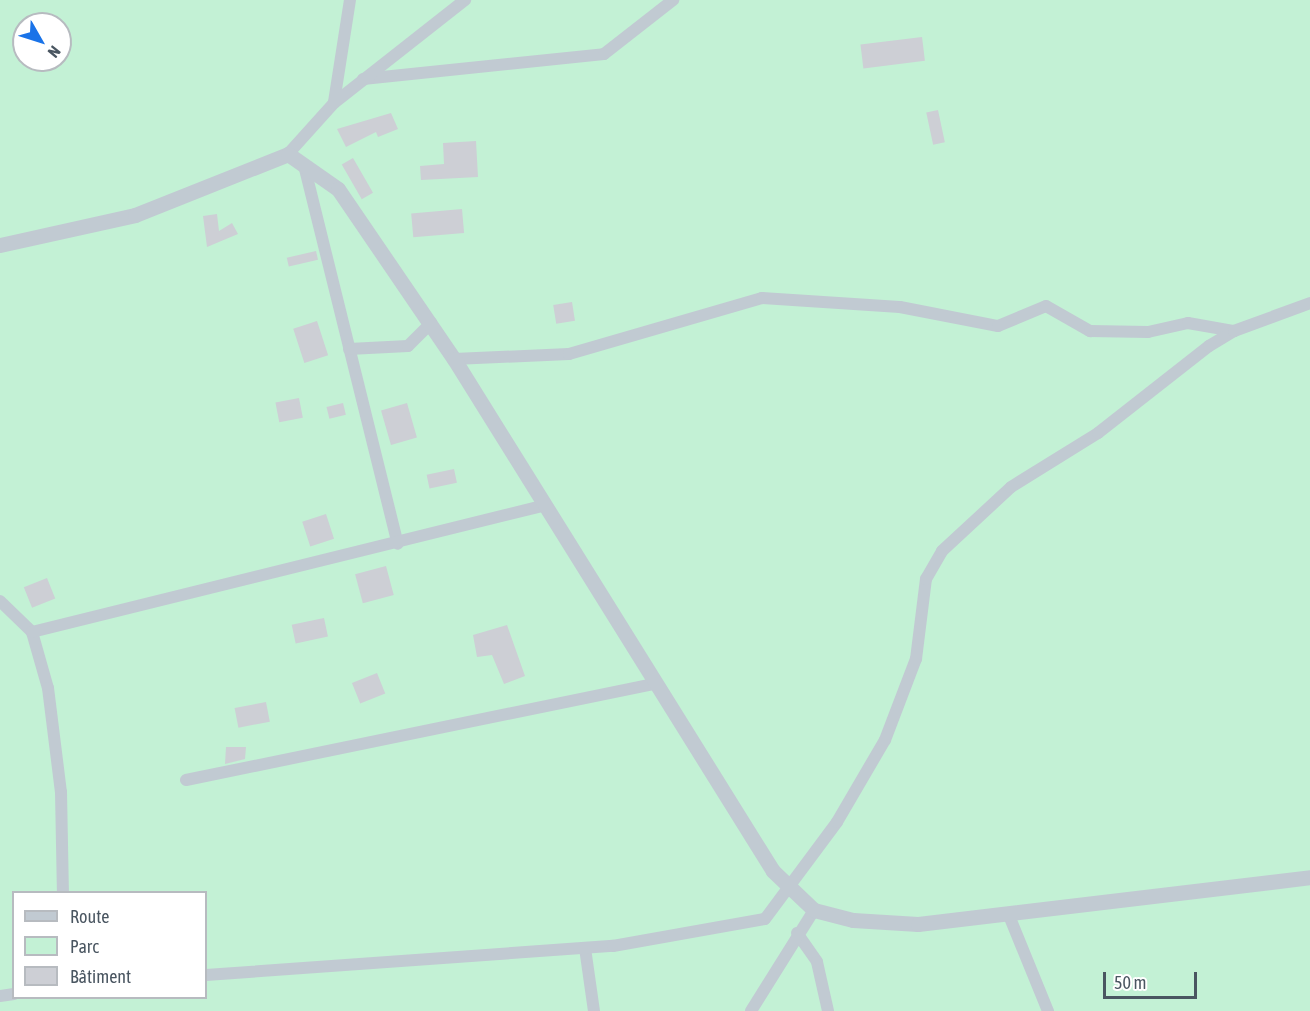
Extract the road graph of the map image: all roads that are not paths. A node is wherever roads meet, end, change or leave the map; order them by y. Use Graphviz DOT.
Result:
graph roads {
  1 [pos="350,0"];
  2 [pos="465,0"];
  3 [pos="673,0"];
  4 [pos="363,79"];
  5 [pos="334,103"];
  6 [pos="288,154"];
  7 [pos="305,169"];
  8 [pos="0,245"];
  9 [pos="1310,303"];
  10 [pos="431,323"];
  11 [pos="1234,331"];
  12 [pos="350,349"];
  13 [pos="454,359"];
  14 [pos="546,505"];
  15 [pos="398,544"];
  16 [pos="0,601"];
  17 [pos="32,632"];
  18 [pos="654,684"];
  19 [pos="186,780"];
  20 [pos="1310,877"];
  21 [pos="788,888"];
  22 [pos="63,891"];
  23 [pos="814,910"];
  24 [pos="1008,913"];
  25 [pos="797,933"];
  26 [pos="585,948"];
  27 [pos="207,975"];
  28 [pos="594,1011"];
  29 [pos="751,1011"];
  30 [pos="828,1011"];
  31 [pos="1048,1011"];
  1 -- 5 [label="street"];
  2 -- 4 [label="street"];
  3 -- 4 [label="street"];
  4 -- 5 [label="street"];
  5 -- 6 [label="street"];
  6 -- 7 [label="street"];
  6 -- 8 [label="street"];
  7 -- 10 [label="street"];
  7 -- 12 [label="street"];
  9 -- 11 [label="street"];
  10 -- 12 [label="street"];
  10 -- 13 [label="street"];
  11 -- 13 [label="street"];
  11 -- 21 [label="street"];
  12 -- 15 [label="street"];
  13 -- 14 [label="street"];
  14 -- 15 [label="street"];
  14 -- 18 [label="street"];
  15 -- 17 [label="street"];
  16 -- 17 [label="street"];
  17 -- 22 [label="street"];
  18 -- 19 [label="street"];
  18 -- 21 [label="street"];
  20 -- 24 [label="street"];
  21 -- 23 [label="street"];
  21 -- 26 [label="street"];
  23 -- 24 [label="street"];
  23 -- 25 [label="street"];
  24 -- 31 [label="street"];
  25 -- 29 [label="street"];
  25 -- 30 [label="street"];
  26 -- 27 [label="street"];
  26 -- 28 [label="street"];
}
